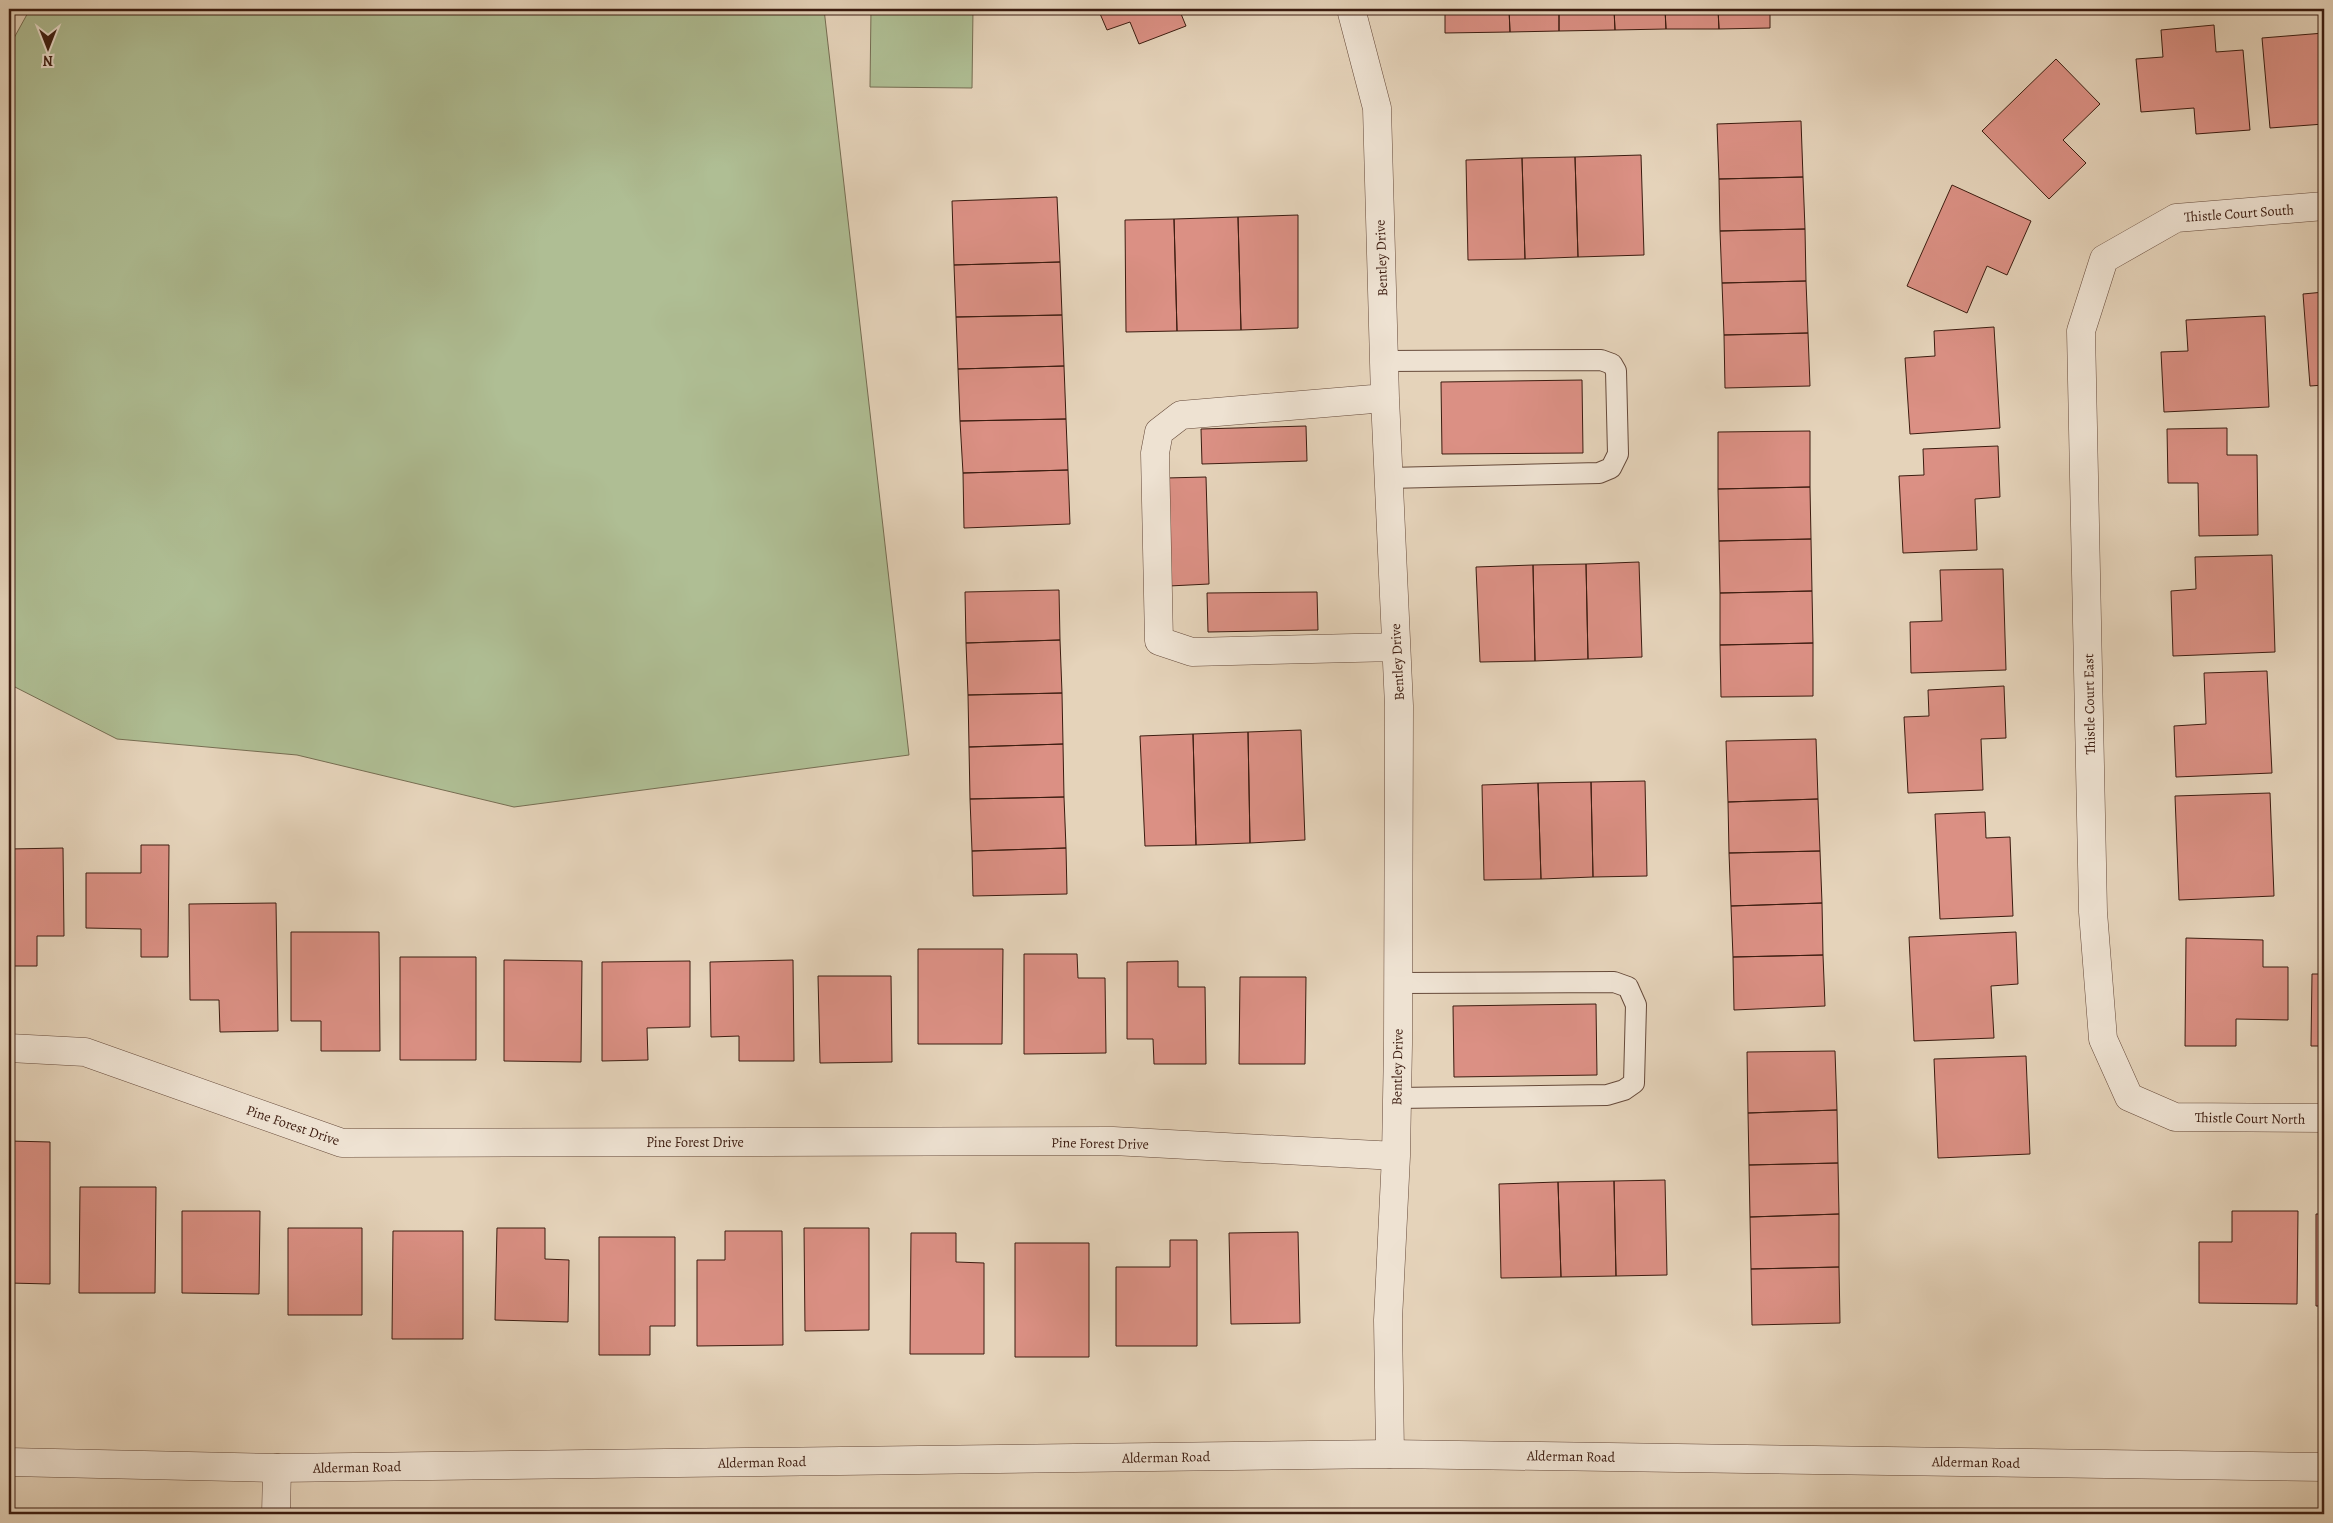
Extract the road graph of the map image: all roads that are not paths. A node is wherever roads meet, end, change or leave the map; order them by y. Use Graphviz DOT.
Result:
graph roads {
  1 [pos="1351,9"];
  2 [pos="2324,206"];
  3 [pos="2104,258"];
  4 [pos="1384,361"];
  5 [pos="1385,398"];
  6 [pos="1388,478"];
  7 [pos="1396,647"];
  8 [pos="1398,982"];
  9 [pos="9,1048"];
  10 [pos="1397,1098"];
  11 [pos="2175,1117"];
  12 [pos="2324,1118"];
  13 [pos="1396,1156"];
  14 [pos="1390,1454"];
  15 [pos="9,1462"];
  16 [pos="2324,1466"];
  17 [pos="277,1468"];
  18 [pos="276,1514"];
  1 -- 4 [label="street, Bentley Drive"];
  2 -- 3 [label="street, Thistle Court South"];
  3 -- 11 [label="street, Thistle Court East"];
  4 -- 5 [label="street, Bentley Drive"];
  4 -- 6 [label="lane"];
  5 -- 6 [label="street, Bentley Drive"];
  5 -- 7 [label="street"];
  6 -- 7 [label="street, Bentley Drive"];
  7 -- 8 [label="street, Bentley Drive"];
  8 -- 10 [label="street, Bentley Drive"];
  8 -- 10 [label="lane"];
  9 -- 13 [label="street, Pine Forest Drive"];
  10 -- 13 [label="street, Bentley Drive"];
  11 -- 12 [label="street, Thistle Court North"];
  13 -- 14 [label="street, Bentley Drive"];
  14 -- 16 [label="street, Alderman Road"];
  14 -- 17 [label="street, Alderman Road"];
  15 -- 17 [label="street, Alderman Road"];
  17 -- 18 [label="street"];
}
